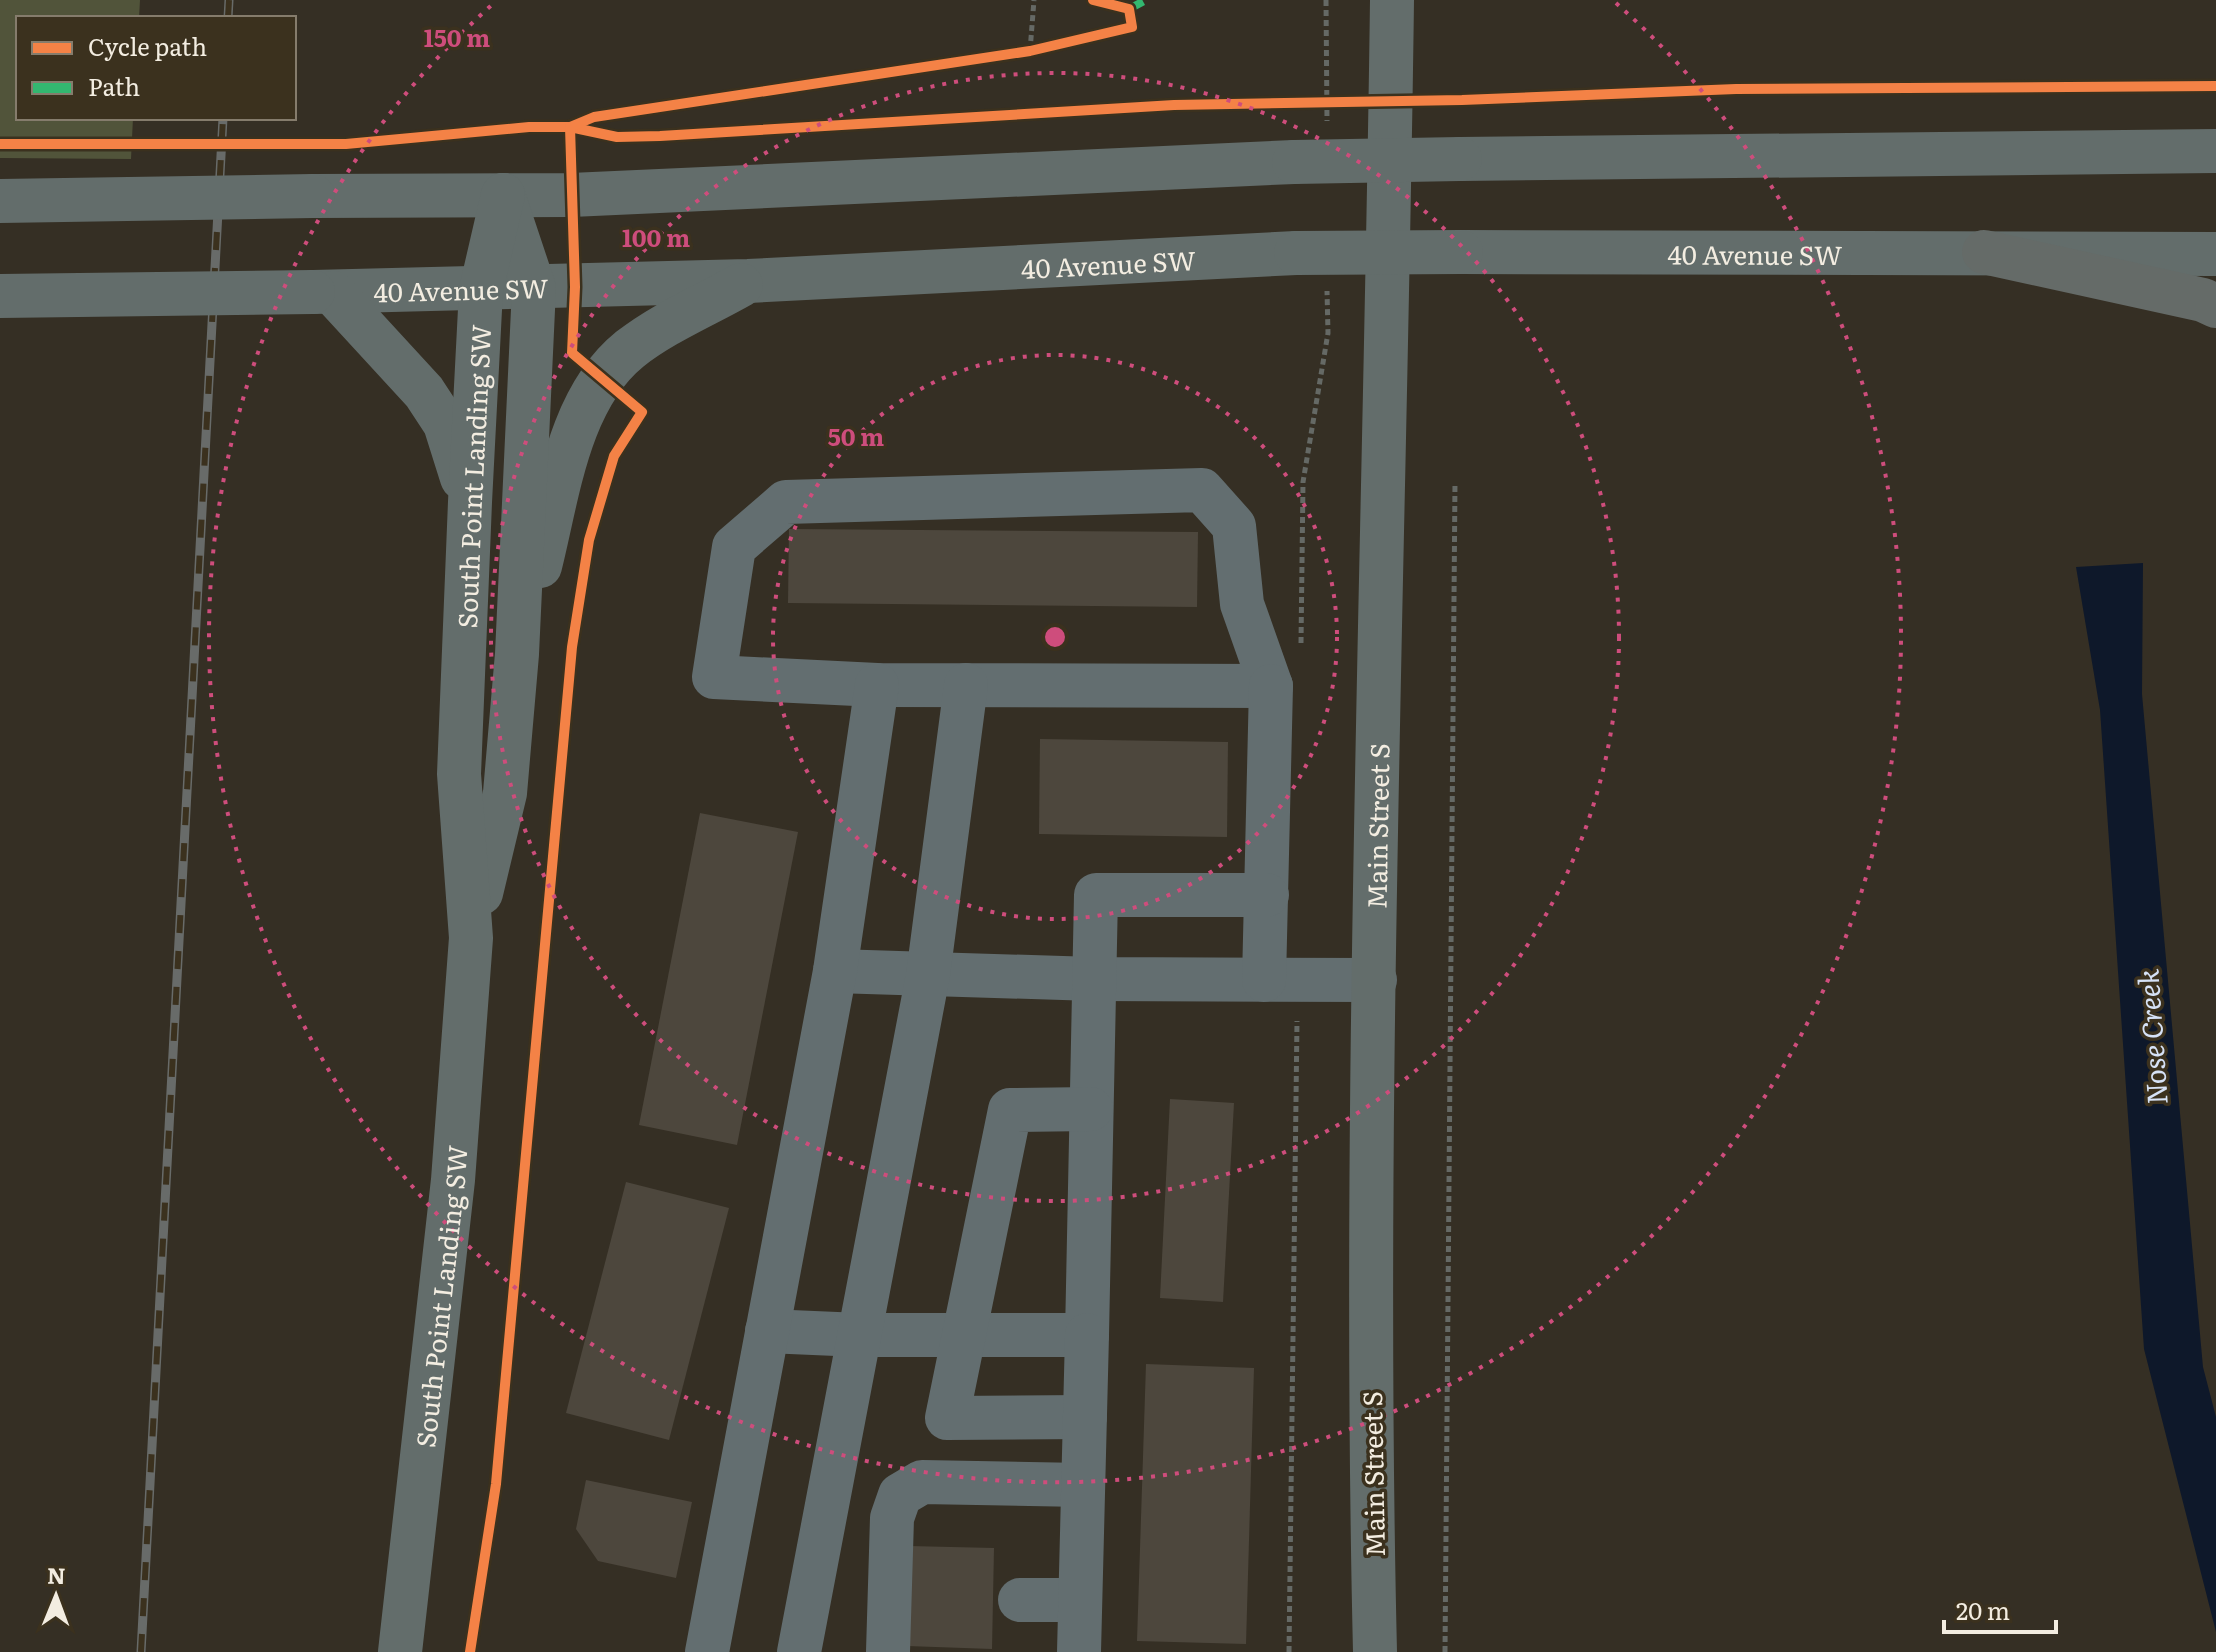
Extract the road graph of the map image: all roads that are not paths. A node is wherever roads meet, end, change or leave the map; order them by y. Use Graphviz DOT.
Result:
graph roads {
  1 [pos="1392,0"];
  2 [pos="2216,151"];
  3 [pos="503,195"];
  4 [pos="0,201"];
  5 [pos="1984,252"];
  6 [pos="2216,254"];
  7 [pos="748,281"];
  8 [pos="534,288"];
  9 [pos="481,290"];
  10 [pos="323,292"];
  11 [pos="0,296"];
  12 [pos="2216,306"];
  13 [pos="470,502"];
  14 [pos="517,654"];
  15 [pos="877,685"];
  16 [pos="966,685"];
  17 [pos="1271,686"];
  18 [pos="1267,895"];
  19 [pos="471,938"];
  20 [pos="835,971"];
  21 [pos="928,975"];
  22 [pos="1094,979"];
  23 [pos="1281,980"];
  24 [pos="1375,980"];
  25 [pos="1091,1109"];
  26 [pos="767,1331"];
  27 [pos="860,1335"];
  28 [pos="963,1335"];
  29 [pos="1087,1335"];
  30 [pos="1085,1417"];
  31 [pos="1083,1485"];
  32 [pos="1020,1600"];
  33 [pos="1080,1600"];
  34 [pos="400,1652"];
  35 [pos="707,1652"];
  36 [pos="799,1652"];
  37 [pos="888,1652"];
  38 [pos="1079,1652"];
  39 [pos="1375,1652"];
  1 -- 24 [label="main road, Main Street S"];
  2 -- 3 [label="main road, bridge"];
  3 -- 4 [label="main road, bridge"];
  3 -- 8 [label="main road, South Point Landing SW"];
  3 -- 9 [label="main road, South Point Landing SW"];
  5 -- 6 [label="main road, 40 Avenue SW"];
  5 -- 7 [label="main road, 40 Avenue SW, bridge"];
  5 -- 12 [label="highway"];
  7 -- 8 [label="main road, 40 Avenue SW"];
  7 -- 14 [label="main road"];
  8 -- 9 [label="main road, 40 Avenue SW"];
  8 -- 14 [label="main road, South Point Landing SW"];
  9 -- 10 [label="main road, 40 Avenue SW"];
  9 -- 13 [label="main road, South Point Landing SW"];
  10 -- 11 [label="main road, 40 Avenue SW, bridge"];
  10 -- 13 [label="main road"];
  13 -- 19 [label="main road, South Point Landing SW"];
  14 -- 19 [label="main road, South Point Landing SW"];
  15 -- 16 [label="lane"];
  15 -- 17 [label="lane"];
  15 -- 20 [label="lane"];
  16 -- 17 [label="lane"];
  16 -- 21 [label="lane"];
  17 -- 18 [label="lane"];
  18 -- 22 [label="lane"];
  18 -- 23 [label="lane"];
  19 -- 34 [label="main road, South Point Landing SW"];
  20 -- 21 [label="lane"];
  20 -- 26 [label="lane"];
  21 -- 22 [label="lane"];
  21 -- 27 [label="lane"];
  22 -- 23 [label="lane"];
  22 -- 25 [label="lane"];
  23 -- 24 [label="lane"];
  24 -- 39 [label="main road, Main Street S"];
  25 -- 28 [label="lane"];
  25 -- 29 [label="lane"];
  26 -- 27 [label="lane"];
  26 -- 35 [label="lane"];
  27 -- 28 [label="lane"];
  27 -- 36 [label="lane"];
  28 -- 29 [label="lane"];
  28 -- 30 [label="lane"];
  29 -- 30 [label="lane"];
  30 -- 31 [label="lane"];
  31 -- 33 [label="lane"];
  31 -- 37 [label="lane"];
  32 -- 33 [label="lane"];
  33 -- 38 [label="lane"];
}
